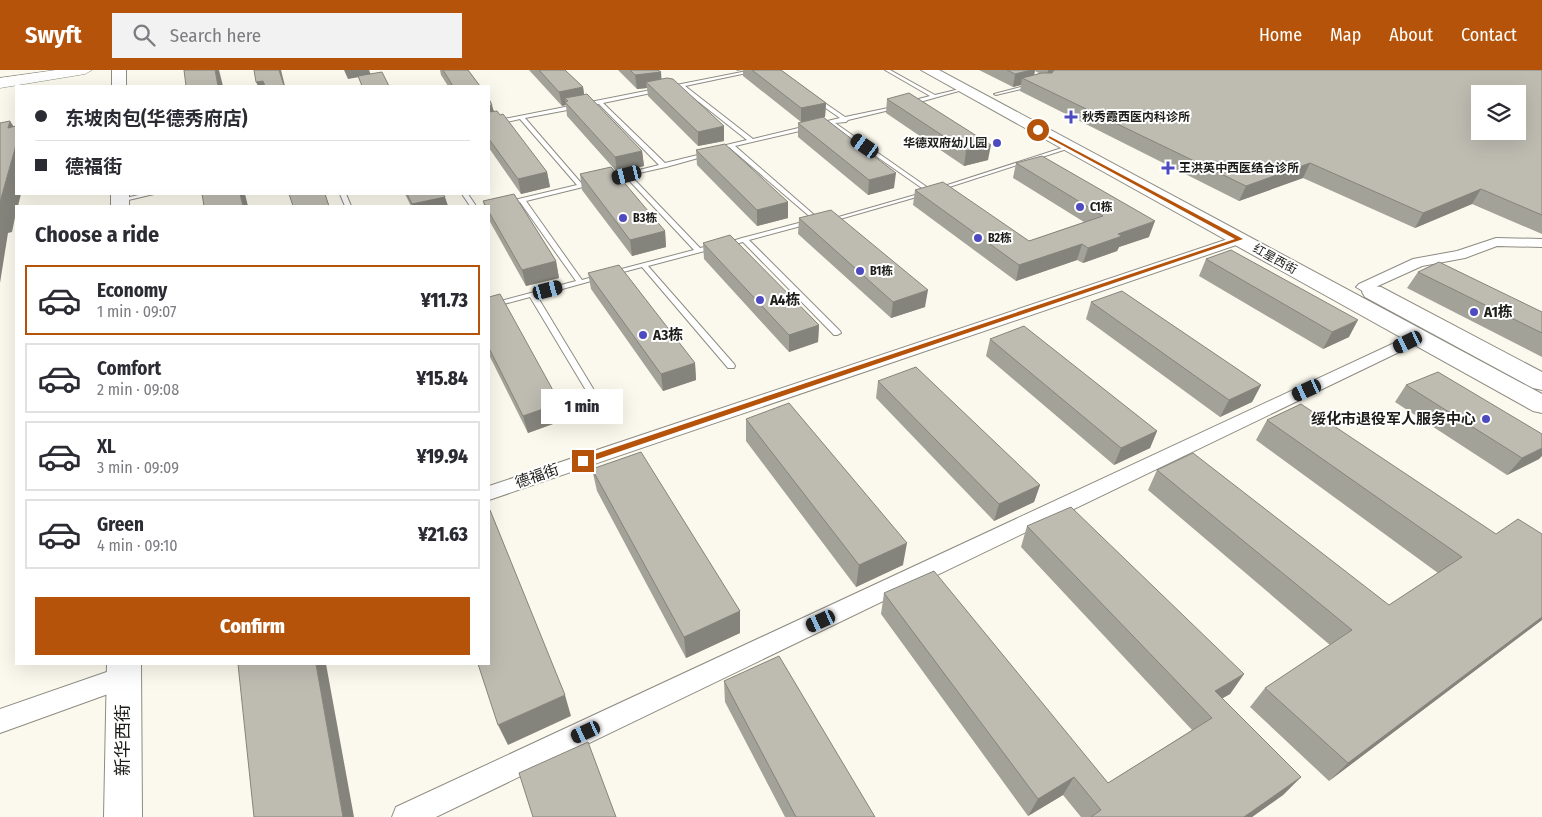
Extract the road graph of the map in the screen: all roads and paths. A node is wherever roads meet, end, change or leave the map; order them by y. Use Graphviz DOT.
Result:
graph roads {
  1 [pos="85,70"];
  2 [pos="119,70"];
  3 [pos="759,70"];
  4 [pos="887,70"];
  5 [pos="928,70"];
  6 [pos="950,70"];
  7 [pos="1030,74"];
  8 [pos="0,83"];
  9 [pos="1041,83"];
  10 [pos="119,85"];
  11 [pos="680,85"];
  12 [pos="981,92"];
  13 [pos="936,96"];
  14 [pos="814,98"];
  15 [pos="599,101"];
  16 [pos="521,117"];
  17 [pos="846,120"];
  18 [pos="832,123"];
  19 [pos="490,124"];
  20 [pos="752,141"];
  21 [pos="731,146"];
  22 [pos="1070,147"];
  23 [pos="664,166"];
  24 [pos="627,175"];
  25 [pos="581,186"];
  26 [pos="931,192"];
  27 [pos="146,195"];
  28 [pos="120,200"];
  29 [pos="522,200"];
  30 [pos="490,208"];
  31 [pos="817,220"];
  32 [pos="1259,232"];
  33 [pos="744,239"];
  34 [pos="1240,239"];
  35 [pos="1542,243"];
  36 [pos="699,251"];
  37 [pos="644,265"];
  38 [pos="580,282"];
  39 [pos="1364,287"];
  40 [pos="532,294"];
  41 [pos="490,306"];
  42 [pos="837,333"];
  43 [pos="1418,338"];
  44 [pos="731,366"];
  45 [pos="1542,382"];
  46 [pos="599,405"];
  47 [pos="1542,405"];
  48 [pos="490,493"];
  49 [pos="124,670"];
  50 [pos="0,721"];
  51 [pos="123,817"];
  52 [pos="406,817"];
  1 -- 8 [label="main road"];
  2 -- 10 [label="main road"];
  3 -- 11 [label="lane"];
  4 -- 13 [label="lane"];
  5 -- 12 [label="main road, 红星西街"];
  6 -- 12 [label="main road, 红星西街"];
  7 -- 9 [label="street"];
  9 -- 12 [label="lane"];
  11 -- 15 [label="lane"];
  11 -- 20 [label="lane"];
  12 -- 13 [label="lane"];
  12 -- 22 [label="main road, 红星西街"];
  12 -- 32 [label="main road, 红星西街"];
  13 -- 17 [label="lane"];
  14 -- 17 [label="lane"];
  15 -- 16 [label="lane"];
  15 -- 23 [label="lane"];
  16 -- 19 [label="lane"];
  16 -- 25 [label="lane"];
  17 -- 18 [label="lane"];
  18 -- 20 [label="lane"];
  18 -- 26 [label="lane"];
  20 -- 21 [label="lane"];
  21 -- 23 [label="lane"];
  21 -- 31 [label="lane"];
  22 -- 26 [label="lane"];
  22 -- 34 [label="main road, 红星西街"];
  23 -- 24 [label="lane"];
  24 -- 25 [label="lane"];
  24 -- 36 [label="lane"];
  25 -- 29 [label="lane"];
  26 -- 31 [label="lane"];
  27 -- 28 [label="lane"];
  29 -- 30 [label="lane"];
  29 -- 38 [label="lane"];
  31 -- 33 [label="lane"];
  32 -- 34 [label="main road"];
  32 -- 39 [label="main road, 红星西街"];
  33 -- 36 [label="lane"];
  33 -- 42 [label="lane"];
  34 -- 43 [label="main road, 红星西街"];
  34 -- 48 [label="street, 德福街"];
  35 -- 39 [label="street"];
  36 -- 37 [label="lane"];
  37 -- 38 [label="lane"];
  37 -- 44 [label="lane"];
  38 -- 40 [label="lane"];
  39 -- 45 [label="main road, 红星西街"];
  40 -- 41 [label="lane"];
  40 -- 46 [label="lane"];
  43 -- 47 [label="main road, 红星西街"];
  43 -- 52 [label="street"];
  49 -- 50 [label="street"];
  49 -- 51 [label="main road, 新华西街"];
}
